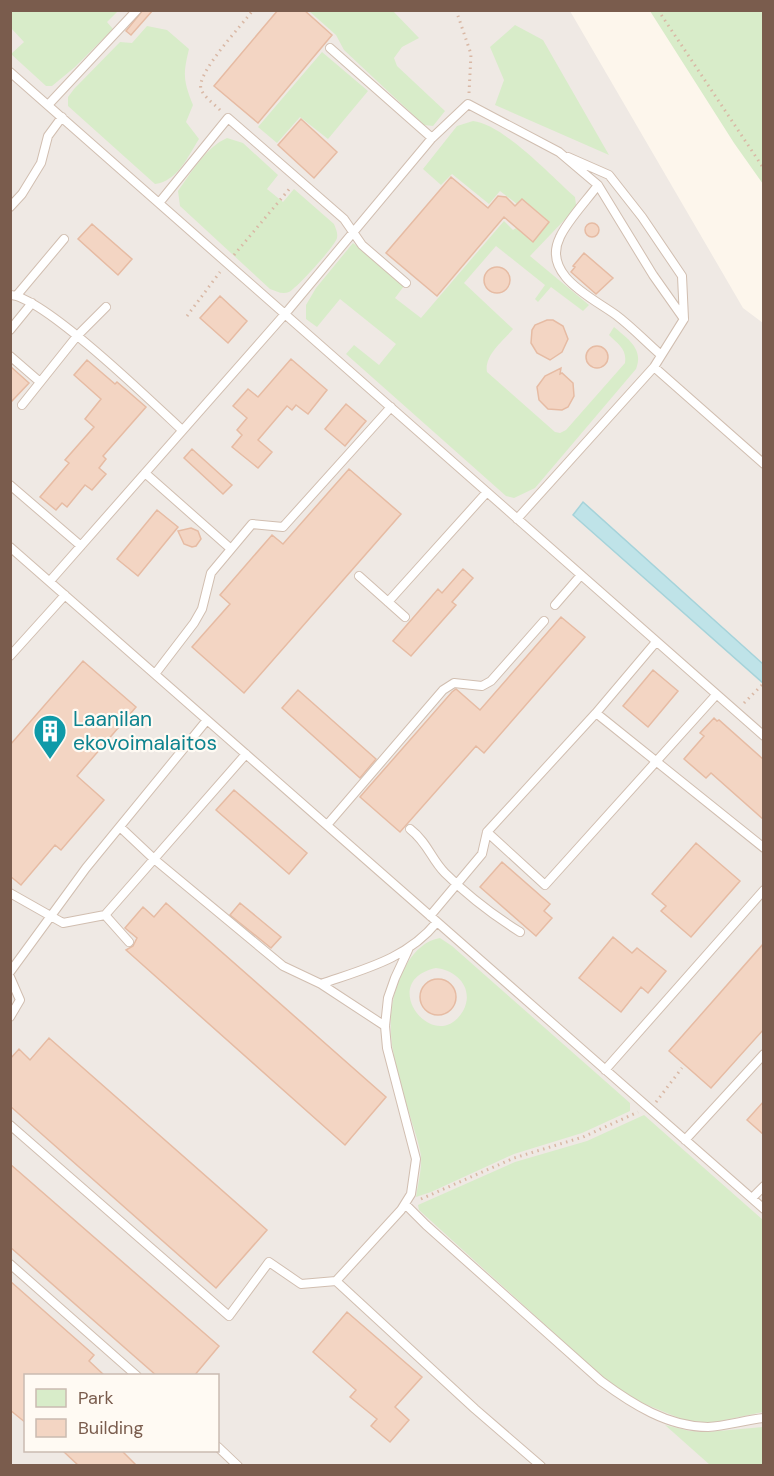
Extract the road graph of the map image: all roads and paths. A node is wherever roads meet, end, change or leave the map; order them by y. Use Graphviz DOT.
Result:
graph roads {
  1 [pos="137,10"];
  2 [pos="253,10"];
  3 [pos="456,10"];
  4 [pos="658,10"];
  5 [pos="330,48"];
  6 [pos="10,72"];
  7 [pos="468,104"];
  8 [pos="48,105"];
  9 [pos="62,117"];
  10 [pos="228,118"];
  11 [pos="432,138"];
  12 [pos="559,152"];
  13 [pos="764,169"];
  14 [pos="298,178"];
  15 [pos="598,185"];
  16 [pos="159,203"];
  17 [pos="10,207"];
  18 [pos="353,232"];
  19 [pos="64,239"];
  20 [pos="227,263"];
  21 [pos="406,283"];
  22 [pos="14,295"];
  23 [pos="32,303"];
  24 [pos="106,308"];
  25 [pos="285,314"];
  26 [pos="187,316"];
  27 [pos="684,319"];
  28 [pos="10,330"];
  29 [pos="77,336"];
  30 [pos="661,355"];
  31 [pos="10,356"];
  32 [pos="654,367"];
  33 [pos="40,382"];
  34 [pos="22,405"];
  35 [pos="391,407"];
  36 [pos="182,430"];
  37 [pos="764,464"];
  38 [pos="145,473"];
  39 [pos="10,485"];
  40 [pos="487,492"];
  41 [pos="517,519"];
  42 [pos="81,546"];
  43 [pos="10,547"];
  44 [pos="231,549"];
  45 [pos="581,575"];
  46 [pos="359,576"];
  47 [pos="50,581"];
  48 [pos="65,595"];
  49 [pos="388,602"];
  50 [pos="555,605"];
  51 [pos="405,617"];
  52 [pos="544,621"];
  53 [pos="657,642"];
  54 [pos="10,656"];
  55 [pos="155,674"];
  56 [pos="764,683"];
  57 [pos="754,693"];
  58 [pos="716,695"];
  59 [pos="596,712"];
  60 [pos="207,720"];
  61 [pos="764,736"];
  62 [pos="246,754"];
  63 [pos="657,762"];
  64 [pos="327,825"];
  65 [pos="120,827"];
  66 [pos="410,829"];
  67 [pos="487,832"];
  68 [pos="764,848"];
  69 [pos="153,859"];
  70 [pos="457,884"];
  71 [pos="764,890"];
  72 [pos="10,893"];
  73 [pos="105,915"];
  74 [pos="50,916"];
  75 [pos="434,919"];
  76 [pos="520,932"];
  77 [pos="129,942"];
  78 [pos="409,949"];
  79 [pos="10,972"];
  80 [pos="10,976"];
  81 [pos="321,984"];
  82 [pos="10,1017"];
  83 [pos="385,1026"];
  84 [pos="764,1054"];
  85 [pos="682,1068"];
  86 [pos="605,1070"];
  87 [pos="648,1108"];
  88 [pos="10,1125"];
  89 [pos="685,1140"];
  90 [pos="764,1186"];
  91 [pos="752,1198"];
  92 [pos="405,1204"];
  93 [pos="764,1209"];
  94 [pos="10,1264"];
  95 [pos="336,1281"];
  96 [pos="135,1374"];
  97 [pos="764,1418"];
  98 [pos="219,1448"];
  99 [pos="238,1466"];
  100 [pos="541,1466"];
  1 -- 8 [label="lane"];
  2 -- 10 [label="path"];
  3 -- 7 [label="path"];
  4 -- 13 [label="path"];
  5 -- 11 [label="lane"];
  6 -- 8 [label="lane"];
  7 -- 11 [label="lane"];
  7 -- 12 [label="lane"];
  8 -- 9 [label="lane"];
  9 -- 16 [label="lane"];
  9 -- 17 [label="lane"];
  10 -- 14 [label="lane"];
  10 -- 16 [label="lane"];
  11 -- 18 [label="lane"];
  12 -- 15 [label="lane"];
  12 -- 27 [label="lane"];
  14 -- 18 [label="lane"];
  14 -- 20 [label="path"];
  15 -- 27 [label="lane"];
  15 -- 30 [label="lane"];
  16 -- 20 [label="lane"];
  18 -- 21 [label="lane"];
  18 -- 25 [label="lane"];
  19 -- 22 [label="lane"];
  20 -- 25 [label="lane"];
  20 -- 26 [label="path"];
  22 -- 23 [label="lane"];
  23 -- 28 [label="lane"];
  23 -- 29 [label="lane"];
  24 -- 29 [label="lane"];
  25 -- 35 [label="lane"];
  25 -- 36 [label="lane"];
  27 -- 30 [label="lane"];
  29 -- 33 [label="lane"];
  29 -- 36 [label="lane"];
  30 -- 32 [label="lane"];
  31 -- 33 [label="lane"];
  32 -- 37 [label="lane"];
  32 -- 41 [label="lane"];
  33 -- 34 [label="lane"];
  35 -- 40 [label="lane"];
  35 -- 44 [label="lane"];
  36 -- 38 [label="lane"];
  38 -- 42 [label="lane"];
  38 -- 44 [label="lane"];
  39 -- 42 [label="lane"];
  40 -- 41 [label="lane"];
  40 -- 49 [label="lane"];
  41 -- 45 [label="lane"];
  42 -- 47 [label="lane"];
  43 -- 47 [label="lane"];
  44 -- 55 [label="lane"];
  45 -- 50 [label="lane"];
  45 -- 53 [label="lane"];
  46 -- 49 [label="lane"];
  47 -- 48 [label="lane"];
  48 -- 54 [label="lane"];
  48 -- 55 [label="lane"];
  49 -- 51 [label="lane"];
  52 -- 64 [label="lane"];
  53 -- 58 [label="lane"];
  53 -- 59 [label="lane"];
  55 -- 60 [label="lane"];
  56 -- 57 [label="path"];
  58 -- 61 [label="lane"];
  58 -- 63 [label="lane"];
  59 -- 63 [label="lane"];
  59 -- 67 [label="lane"];
  60 -- 62 [label="lane"];
  60 -- 65 [label="lane"];
  62 -- 64 [label="lane"];
  62 -- 69 [label="lane"];
  63 -- 67 [label="lane"];
  63 -- 68 [label="lane"];
  64 -- 75 [label="lane"];
  65 -- 69 [label="lane"];
  65 -- 74 [label="lane"];
  66 -- 70 [label="lane"];
  67 -- 70 [label="lane"];
  69 -- 73 [label="lane"];
  69 -- 81 [label="lane"];
  70 -- 75 [label="lane"];
  70 -- 76 [label="lane"];
  71 -- 86 [label="lane"];
  72 -- 74 [label="lane"];
  73 -- 74 [label="lane"];
  73 -- 77 [label="lane"];
  74 -- 79 [label="lane"];
  75 -- 78 [label="lane"];
  75 -- 86 [label="lane"];
  78 -- 81 [label="lane"];
  78 -- 83 [label="lane"];
  80 -- 82 [label="lane"];
  81 -- 83 [label="lane"];
  83 -- 92 [label="lane"];
  84 -- 89 [label="lane"];
  85 -- 87 [label="path"];
  86 -- 87 [label="lane"];
  87 -- 89 [label="lane"];
  87 -- 92 [label="path"];
  88 -- 95 [label="lane"];
  89 -- 91 [label="lane"];
  90 -- 91 [label="lane"];
  91 -- 93 [label="lane"];
  92 -- 95 [label="lane"];
  92 -- 97 [label="lane"];
  94 -- 96 [label="lane"];
  95 -- 100 [label="lane"];
  98 -- 99 [label="lane"];
}
